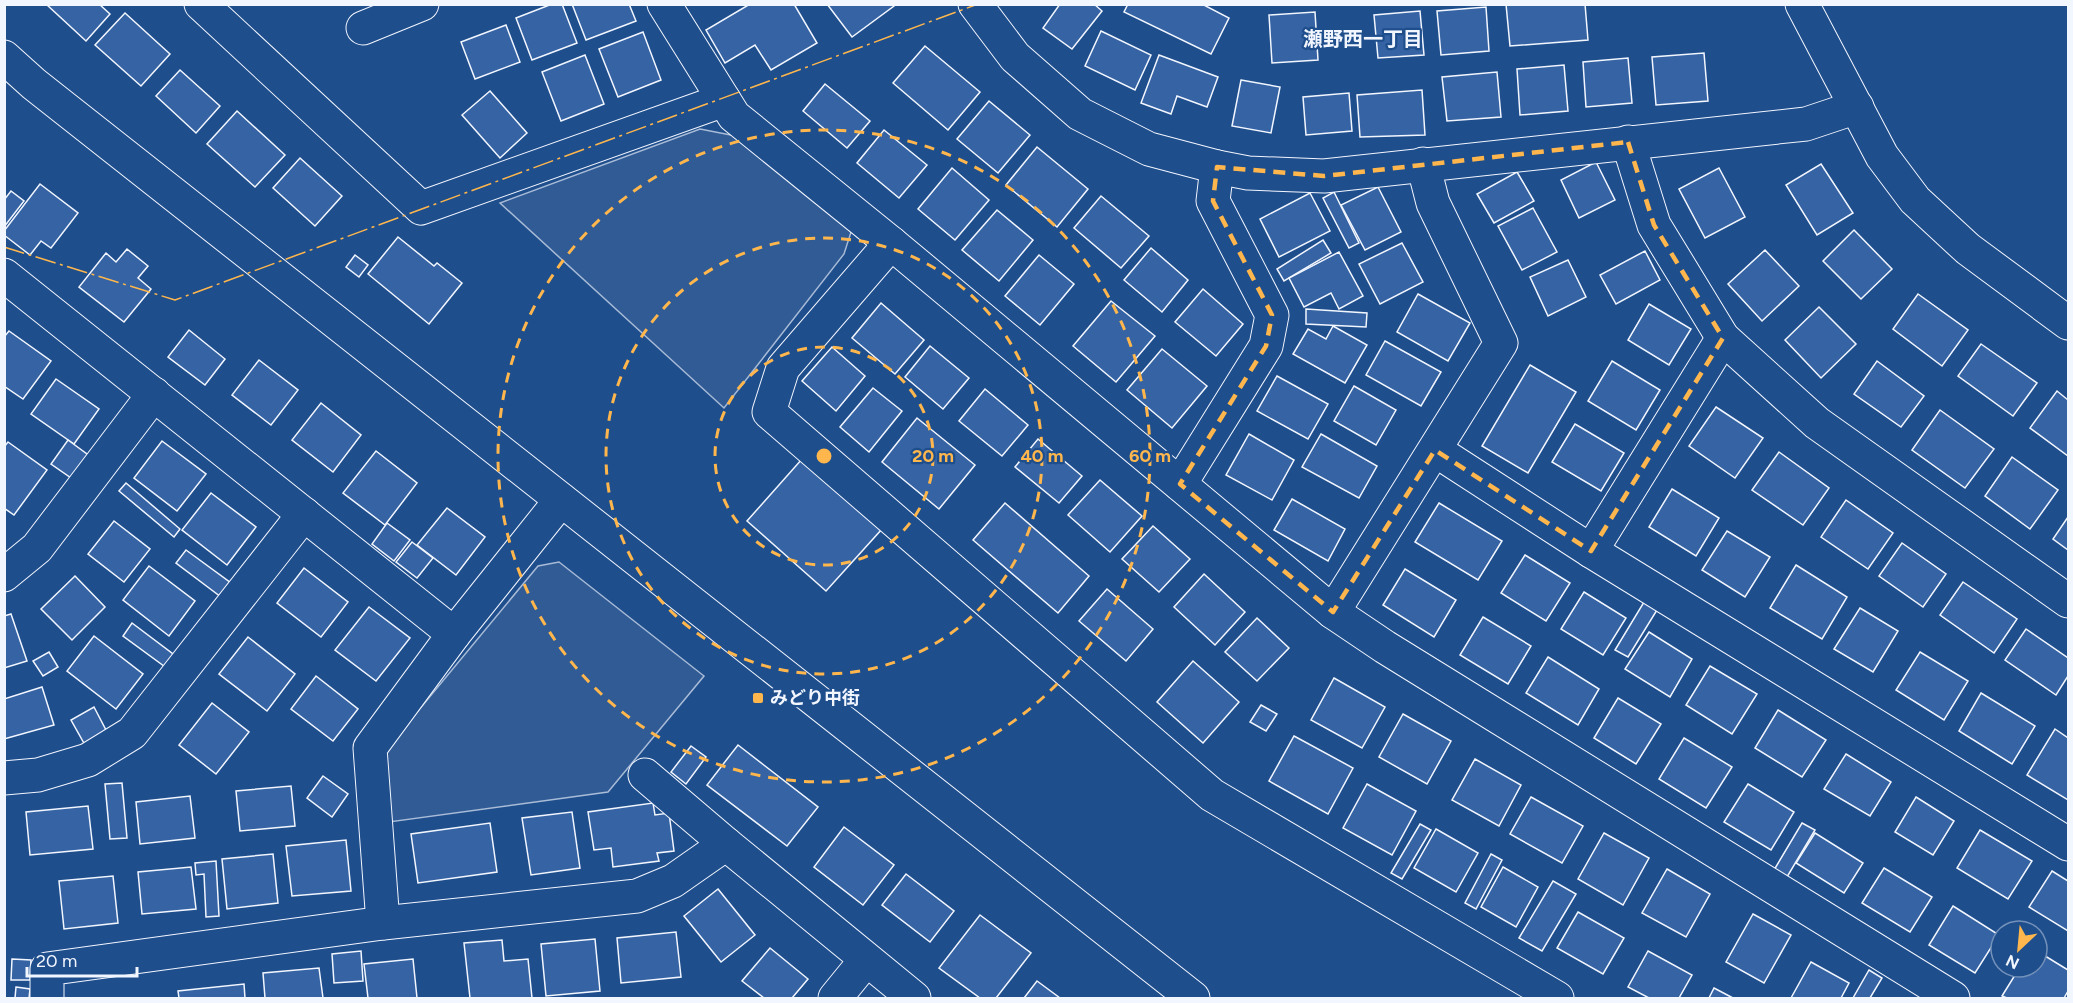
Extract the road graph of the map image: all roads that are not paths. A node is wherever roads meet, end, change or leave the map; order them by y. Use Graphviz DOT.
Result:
graph roads {
  1 [pos="201,4"];
  2 [pos="422,4"];
  3 [pos="664,4"];
  4 [pos="975,4"];
  5 [pos="1802,4"];
  6 [pos="363,28"];
  7 [pos="4,57"];
  8 [pos="724,100"];
  9 [pos="1857,107"];
  10 [pos="1628,142"];
  11 [pos="1423,164"];
  12 [pos="1217,167"];
  13 [pos="891,243"];
  14 [pos="5,277"];
  15 [pos="2068,323"];
  16 [pos="1723,338"];
  17 [pos="154,394"];
  18 [pos="1435,450"];
  19 [pos="1180,484"];
  20 [pos="561,500"];
  21 [pos="304,514"];
  22 [pos="1590,551"];
  23 [pos="4,575"];
  24 [pos="2068,601"];
  25 [pos="1333,612"];
  26 [pos="454,634"];
  27 [pos="645,775"];
  28 [pos="4,778"];
  29 [pos="726,844"];
  30 [pos="2068,844"];
  31 [pos="382,922"];
  32 [pos="866,960"];
  33 [pos="47,999"];
  34 [pos="835,999"];
  35 [pos="914,999"];
  36 [pos="1193,999"];
  37 [pos="1557,999"];
  38 [pos="1953,999"];
  1 -- 8 [label="street"];
  2 -- 6 [label="street"];
  3 -- 8 [label="street"];
  4 -- 12 [label="street"];
  5 -- 9 [label="street"];
  7 -- 20 [label="street"];
  8 -- 13 [label="street"];
  9 -- 10 [label="street"];
  9 -- 15 [label="street"];
  10 -- 11 [label="street"];
  10 -- 16 [label="street"];
  11 -- 12 [label="street"];
  11 -- 18 [label="street"];
  12 -- 19 [label="street"];
  13 -- 19 [label="street"];
  13 -- 37 [label="street"];
  14 -- 17 [label="street"];
  16 -- 22 [label="street"];
  16 -- 24 [label="street"];
  17 -- 21 [label="street"];
  17 -- 23 [label="street"];
  18 -- 22 [label="street"];
  18 -- 25 [label="street"];
  19 -- 25 [label="street"];
  20 -- 26 [label="street"];
  20 -- 36 [label="street"];
  21 -- 26 [label="street"];
  21 -- 28 [label="street"];
  22 -- 30 [label="street"];
  25 -- 38 [label="street"];
  26 -- 31 [label="street"];
  27 -- 29 [label="street"];
  29 -- 31 [label="street"];
  29 -- 32 [label="street"];
  31 -- 33 [label="street"];
  32 -- 34 [label="street"];
  32 -- 35 [label="street"];
}
